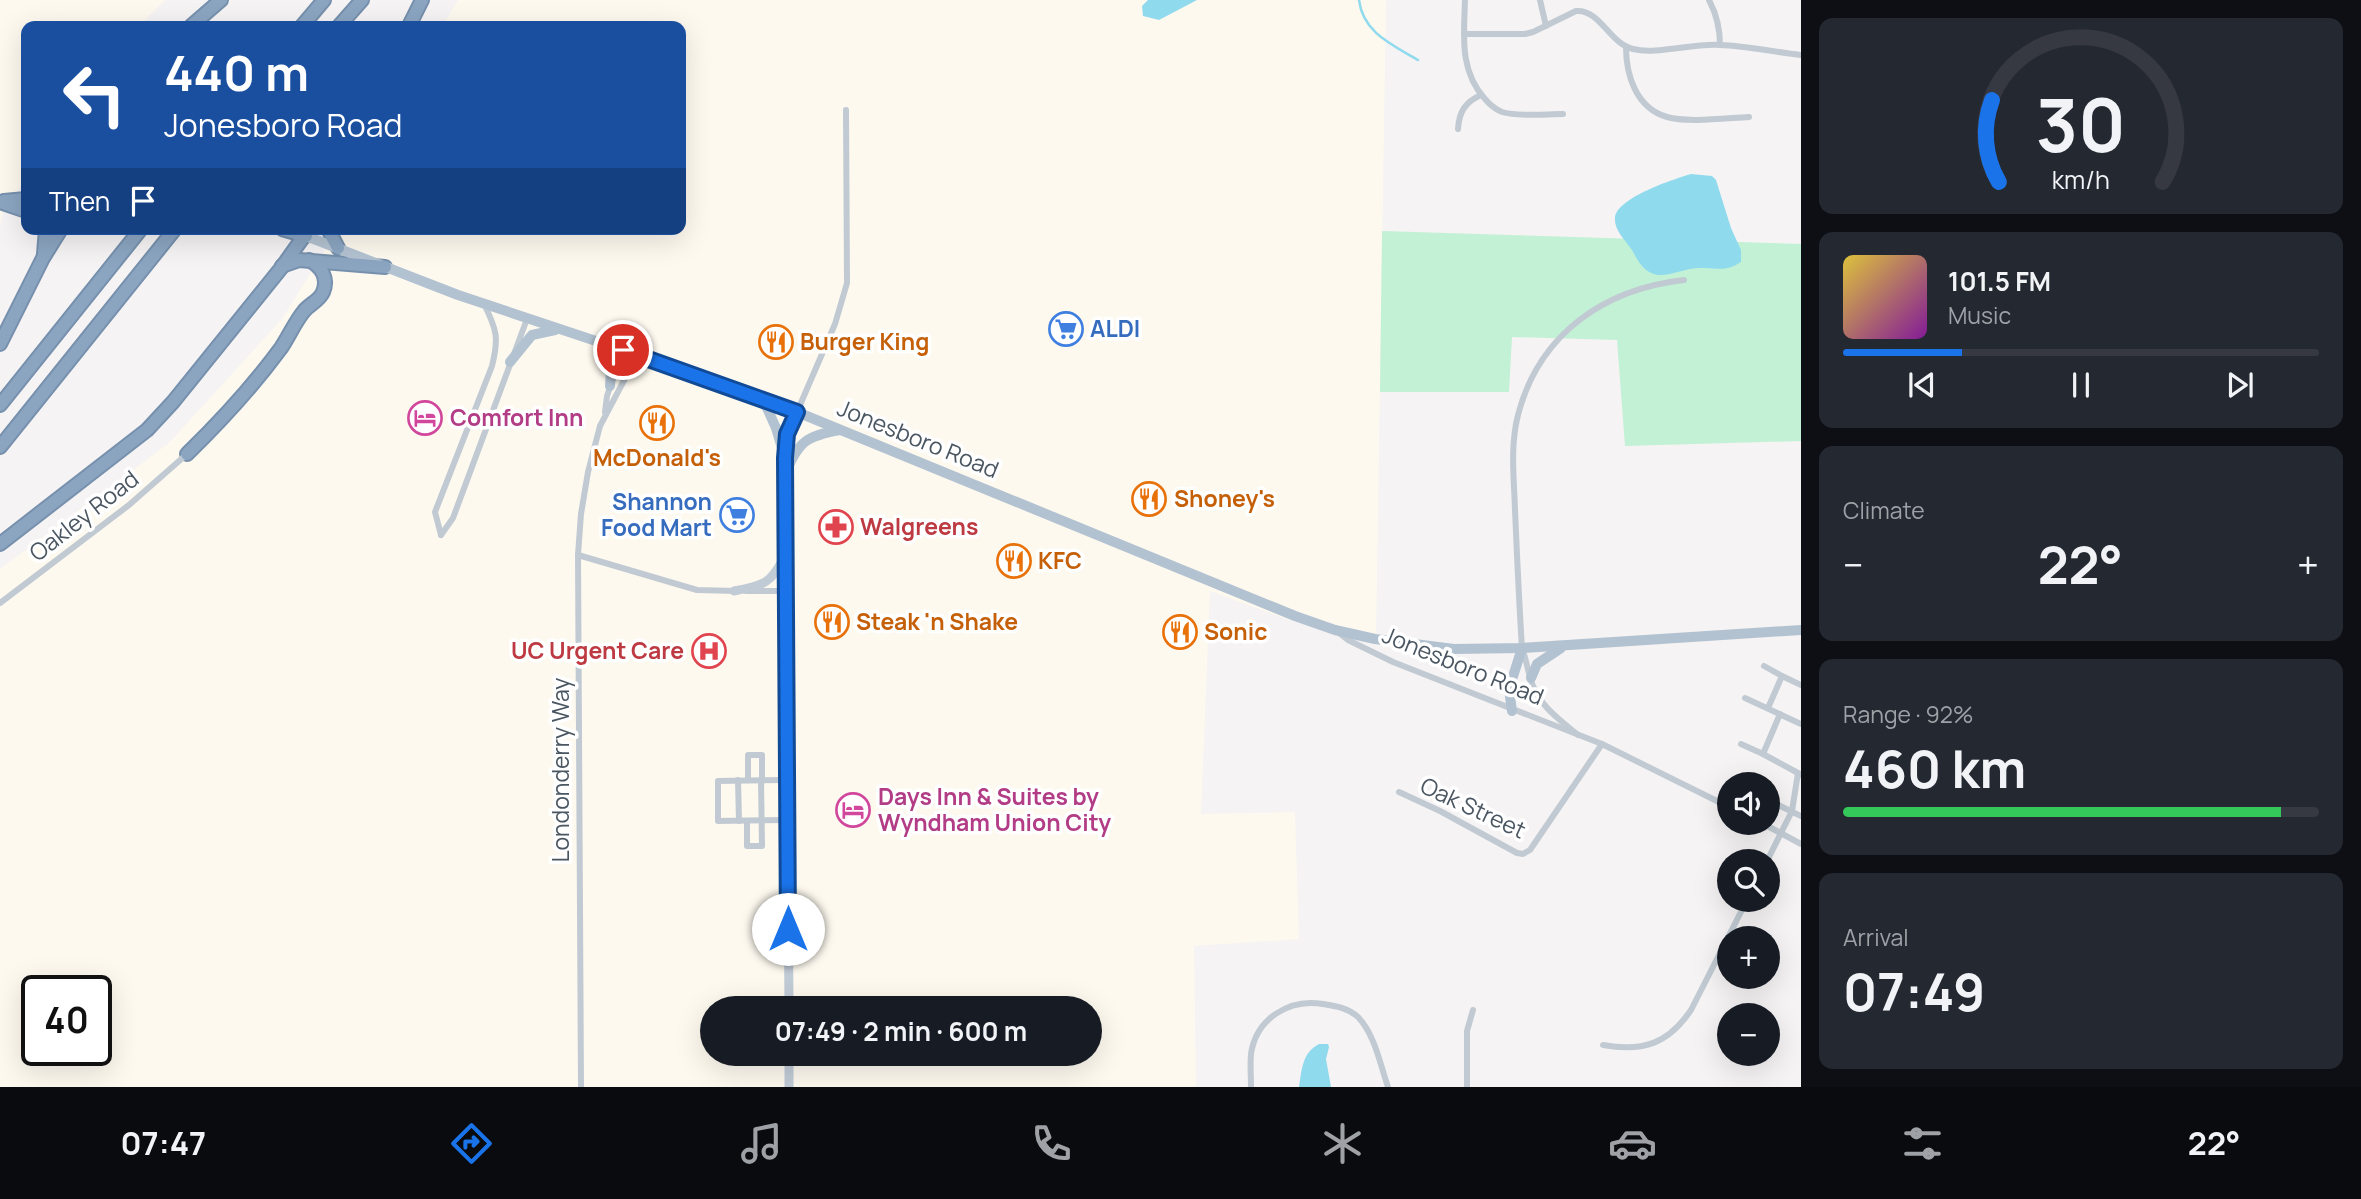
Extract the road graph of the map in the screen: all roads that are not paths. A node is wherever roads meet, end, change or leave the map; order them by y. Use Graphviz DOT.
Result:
graph roads {
  1 [pos="221,0"];
  2 [pos="324,0"];
  3 [pos="362,0"];
  4 [pos="422,0"];
  5 [pos="1465,0"];
  6 [pos="1540,0"];
  7 [pos="1584,0"];
  8 [pos="1709,0"];
  9 [pos="1583,10"];
  10 [pos="197,21"];
  11 [pos="306,21"];
  12 [pos="343,21"];
  13 [pos="412,21"];
  14 [pos="1546,26"];
  15 [pos="1464,34"];
  16 [pos="1720,45"];
  17 [pos="1626,47"];
  18 [pos="1801,55"];
  19 [pos="1481,94"];
  20 [pos="845,110"];
  21 [pos="1563,114"];
  22 [pos="1749,117"];
  23 [pos="1458,129"];
  24 [pos="21,199"];
  25 [pos="0,201"];
  26 [pos="21,209"];
  27 [pos="45,235"];
  28 [pos="57,235"];
  29 [pos="136,235"];
  30 [pos="170,235"];
  31 [pos="306,235"];
  32 [pos="312,235"];
  33 [pos="331,235"];
  34 [pos="338,248"];
  35 [pos="43,258"];
  36 [pos="309,260"];
  37 [pos="282,267"];
  38 [pos="385,267"];
  39 [pos="1684,280"];
  40 [pos="484,304"];
  41 [pos="527,319"];
  42 [pos="558,329"];
  43 [pos="0,344"];
  44 [pos="603,344"];
  45 [pos="623,350"];
  46 [pos="650,360"];
  47 [pos="510,362"];
  48 [pos="610,386"];
  49 [pos="763,399"];
  50 [pos="0,405"];
  51 [pos="797,412"];
  52 [pos="605,414"];
  53 [pos="840,430"];
  54 [pos="0,447"];
  55 [pos="187,454"];
  56 [pos="785,458"];
  57 [pos="785,474"];
  58 [pos="0,544"];
  59 [pos="786,552"];
  60 [pos="578,555"];
  61 [pos="734,591"];
  62 [pos="787,591"];
  63 [pos="0,603"];
  64 [pos="1335,630"];
  65 [pos="1801,630"];
  66 [pos="1564,646"];
  67 [pos="1522,648"];
  68 [pos="1764,666"];
  69 [pos="1782,676"];
  70 [pos="1531,678"];
  71 [pos="1801,685"];
  72 [pos="1745,698"];
  73 [pos="1768,708"];
  74 [pos="1512,711"];
  75 [pos="1780,714"];
  76 [pos="1801,724"];
  77 [pos="1577,735"];
  78 [pos="1602,744"];
  79 [pos="1741,744"];
  80 [pos="1763,754"];
  81 [pos="1799,774"];
  82 [pos="738,780"];
  83 [pos="748,780"];
  84 [pos="761,780"];
  85 [pos="788,780"];
  86 [pos="1399,792"];
  87 [pos="1717,801"];
  88 [pos="1780,806"];
  89 [pos="1792,811"];
  90 [pos="1801,816"];
  91 [pos="761,820"];
  92 [pos="788,820"];
  93 [pos="739,821"];
  94 [pos="747,821"];
  95 [pos="1781,833"];
  96 [pos="1801,844"];
  97 [pos="1773,849"];
  98 [pos="1741,912"];
  99 [pos="789,996"];
  100 [pos="1474,1010"];
  101 [pos="1603,1045"];
  102 [pos="789,1066"];
  103 [pos="581,1087"];
  104 [pos="789,1087"];
  105 [pos="1251,1087"];
  106 [pos="1388,1087"];
  107 [pos="1467,1087"];
  1 -- 10 [label="highway"];
  2 -- 11 [label="highway"];
  3 -- 12 [label="highway"];
  4 -- 13 [label="highway"];
  5 -- 15 [label="street"];
  6 -- 14 [label="street"];
  7 -- 9 [label="street"];
  8 -- 16 [label="street"];
  9 -- 14 [label="street"];
  9 -- 17 [label="street"];
  14 -- 15 [label="street"];
  15 -- 19 [label="street"];
  16 -- 17 [label="street"];
  16 -- 18 [label="street"];
  17 -- 22 [label="street"];
  19 -- 21 [label="street"];
  19 -- 23 [label="street"];
  20 -- 51 [label="street"];
  24 -- 25 [label="highway"];
  25 -- 26 [label="highway"];
  27 -- 35 [label="highway"];
  28 -- 35 [label="highway"];
  29 -- 50 [label="highway"];
  30 -- 54 [label="highway"];
  31 -- 37 [label="highway"];
  32 -- 34 [label="main road, Jonesboro Road"];
  33 -- 34 [label="highway"];
  34 -- 38 [label="main road, Jonesboro Road"];
  35 -- 43 [label="highway"];
  36 -- 37 [label="highway"];
  36 -- 38 [label="highway"];
  36 -- 55 [label="highway"];
  37 -- 58 [label="highway"];
  38 -- 40 [label="main road, Jonesboro Road"];
  39 -- 67 [label="street"];
  40 -- 41 [label="main road, Jonesboro Road"];
  40 -- 47 [label="street"];
  41 -- 42 [label="main road, Jonesboro Road"];
  41 -- 47 [label="street"];
  42 -- 44 [label="main road, Jonesboro Road"];
  42 -- 47 [label="main road"];
  44 -- 45 [label="main road, Jonesboro Road"];
  44 -- 48 [label="main road"];
  45 -- 46 [label="main road, Jonesboro Road"];
  45 -- 48 [label="street, Londonderry Way"];
  46 -- 49 [label="main road, Jonesboro Road"];
  46 -- 52 [label="street, Londonderry Way"];
  48 -- 52 [label="street, Londonderry Way"];
  49 -- 51 [label="main road, Jonesboro Road"];
  49 -- 56 [label="main road"];
  51 -- 53 [label="main road, Jonesboro Road"];
  51 -- 56 [label="street"];
  52 -- 60 [label="street, Londonderry Way"];
  53 -- 57 [label="main road"];
  53 -- 64 [label="main road, Jonesboro Road"];
  55 -- 63 [label="street, Oakley Road"];
  56 -- 57 [label="street"];
  57 -- 59 [label="street"];
  59 -- 61 [label="street"];
  59 -- 62 [label="street"];
  60 -- 61 [label="street"];
  60 -- 103 [label="street, Londonderry Way"];
  61 -- 62 [label="street"];
  62 -- 85 [label="street"];
  64 -- 67 [label="main road, Jonesboro Road"];
  64 -- 74 [label="street, Jonesboro Road"];
  65 -- 66 [label="main road"];
  66 -- 67 [label="main road"];
  66 -- 70 [label="main road"];
  67 -- 70 [label="street, Jonesboro Road"];
  67 -- 74 [label="main road"];
  68 -- 69 [label="street"];
  69 -- 71 [label="street"];
  69 -- 73 [label="street"];
  70 -- 77 [label="street, Jonesboro Road"];
  72 -- 73 [label="street"];
  73 -- 75 [label="street"];
  74 -- 77 [label="street, Jonesboro Road"];
  75 -- 76 [label="street"];
  75 -- 80 [label="street"];
  77 -- 78 [label="street, Jonesboro Road"];
  78 -- 86 [label="street, Oak Street"];
  78 -- 87 [label="street, Jonesboro Road"];
  79 -- 80 [label="street"];
  80 -- 81 [label="street"];
  81 -- 89 [label="street"];
  82 -- 83 [label="street"];
  82 -- 93 [label="street"];
  82 -- 93 [label="street"];
  83 -- 84 [label="street"];
  83 -- 84 [label="street"];
  84 -- 85 [label="street"];
  84 -- 91 [label="street"];
  85 -- 92 [label="street"];
  88 -- 89 [label="street"];
  89 -- 90 [label="street"];
  89 -- 95 [label="street"];
  91 -- 92 [label="street"];
  91 -- 94 [label="street"];
  91 -- 94 [label="street"];
  92 -- 99 [label="street"];
  93 -- 94 [label="street"];
  95 -- 96 [label="street"];
  95 -- 97 [label="street"];
  98 -- 101 [label="street"];
  100 -- 107 [label="street"];
  102 -- 104 [label="street"];
  105 -- 106 [label="street"];
}
